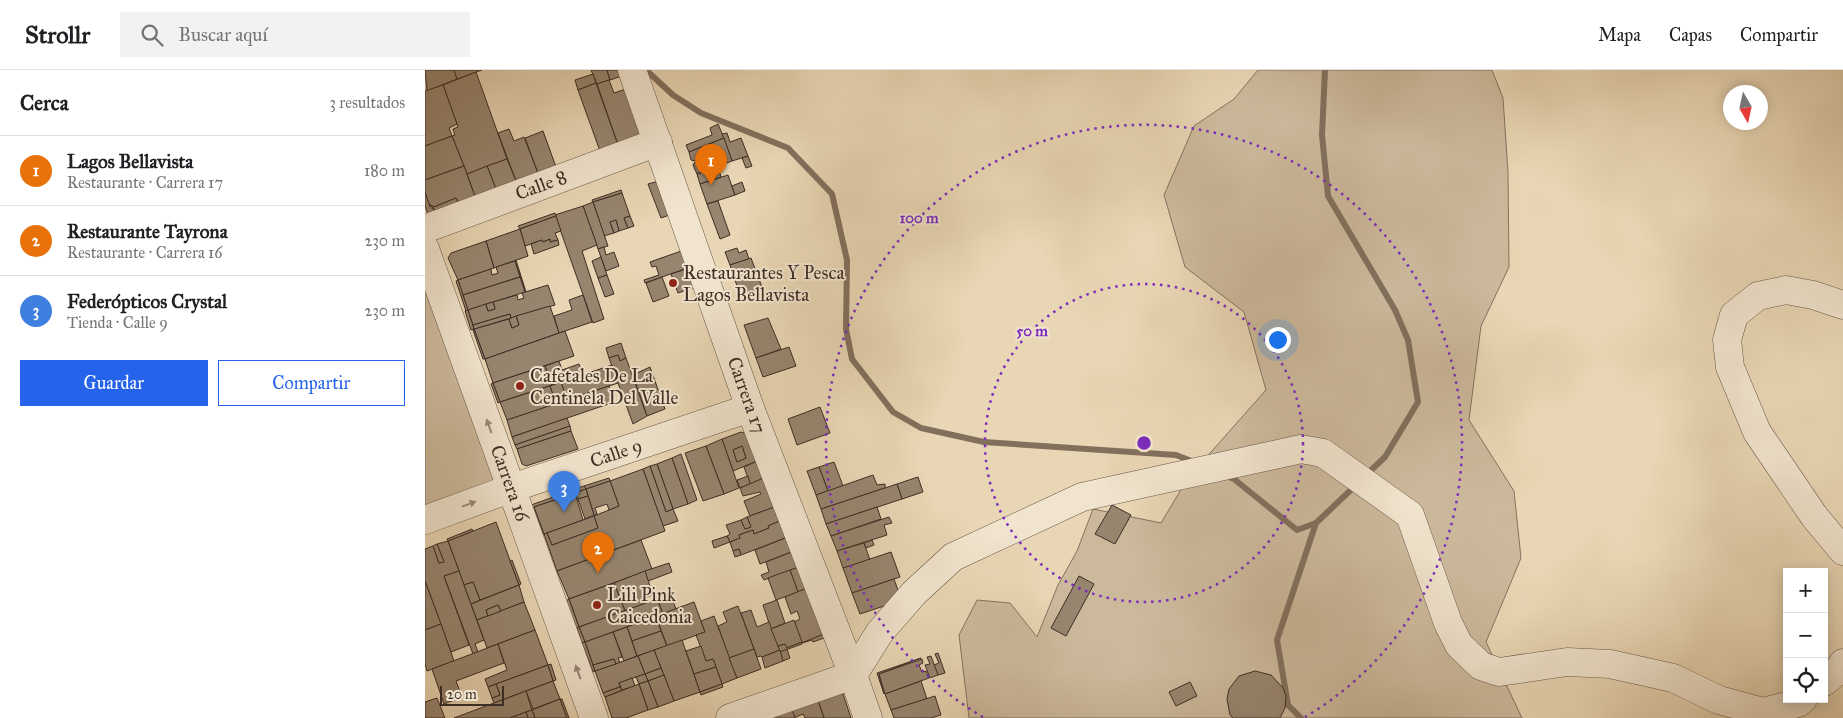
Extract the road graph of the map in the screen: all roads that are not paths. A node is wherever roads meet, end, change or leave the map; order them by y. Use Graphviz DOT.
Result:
graph roads {
  1 [pos="632,70"];
  2 [pos="658,142"];
  3 [pos="425,229"];
  4 [pos="425,249"];
  5 [pos="1843,306"];
  6 [pos="750,408"];
  7 [pos="512,488"];
  8 [pos="425,520"];
  9 [pos="1843,551"];
  10 [pos="1843,663"];
  11 [pos="853,675"];
  12 [pos="1828,679"];
  13 [pos="1799,703"];
  14 [pos="595,718"];
  15 [pos="730,718"];
  16 [pos="868,718"];
  1 -- 2 [label="street, Carrera 17"];
  2 -- 3 [label="street, Calle 8"];
  2 -- 6 [label="street, Carrera 17"];
  7 -- 4 [label="street, Carrera 16, one-way"];
  5 -- 9 [label="street"];
  6 -- 7 [label="street, Calle 9"];
  6 -- 11 [label="street, Carrera 17"];
  8 -- 7 [label="street, Calle 9, one-way"];
  14 -- 7 [label="street, Carrera 16, one-way"];
  10 -- 12 [label="street"];
  11 -- 13 [label="street"];
  11 -- 15 [label="street"];
  11 -- 16 [label="street, Carrera 17"];
}
